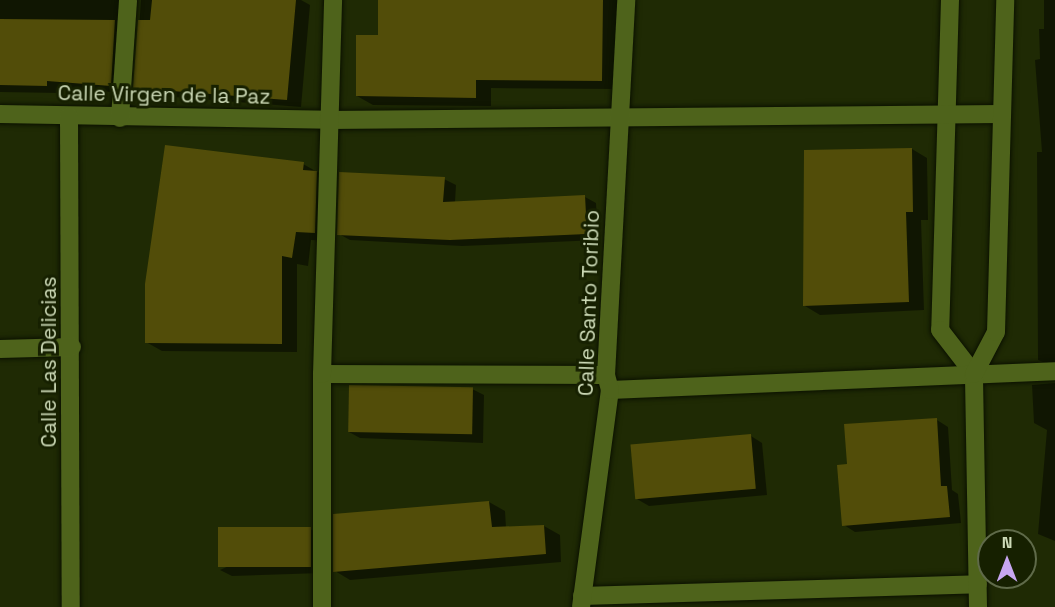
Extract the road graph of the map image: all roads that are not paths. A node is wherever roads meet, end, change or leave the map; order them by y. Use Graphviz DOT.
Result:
graph roads {
  1 [pos="128,0"];
  2 [pos="333,0"];
  3 [pos="626,0"];
  4 [pos="950,0"];
  5 [pos="1005,0"];
  6 [pos="0,114"];
  7 [pos="1001,114"];
  8 [pos="69,116"];
  9 [pos="946,116"];
  10 [pos="120,118"];
  11 [pos="328,120"];
  12 [pos="619,120"];
  13 [pos="72,347"];
  14 [pos="0,349"];
  15 [pos="1055,371"];
  16 [pos="322,374"];
  17 [pos="974,374"];
  18 [pos="608,382"];
  19 [pos="977,532"];
  20 [pos="977,584"];
  21 [pos="978,589"];
  22 [pos="581,602"];
  23 [pos="71,607"];
  24 [pos="322,607"];
  25 [pos="978,607"];
  1 -- 10 [label="street"];
  2 -- 11 [label="street"];
  3 -- 12 [label="street, Calle Santo Toribio"];
  4 -- 9 [label="street"];
  5 -- 7 [label="street"];
  6 -- 8 [label="street, Calle Virgen de la Paz"];
  7 -- 9 [label="street, Calle Virgen de la Paz"];
  7 -- 17 [label="street"];
  8 -- 10 [label="street, Calle Virgen de la Paz"];
  8 -- 13 [label="street, Calle Las Delicias"];
  9 -- 12 [label="street, Calle Virgen de la Paz"];
  9 -- 17 [label="street"];
  10 -- 11 [label="street, Calle Virgen de la Paz"];
  11 -- 12 [label="street, Calle Virgen de la Paz"];
  11 -- 16 [label="street"];
  12 -- 18 [label="street, Calle Santo Toribio"];
  13 -- 14 [label="street"];
  13 -- 23 [label="street, Calle Las Delicias"];
  15 -- 17 [label="street"];
  16 -- 18 [label="street"];
  16 -- 24 [label="street"];
  17 -- 18 [label="street"];
  17 -- 19 [label="street"];
  18 -- 22 [label="street, Calle Santo Toribio"];
  20 -- 22 [label="street"];
  21 -- 25 [label="street"];
}
